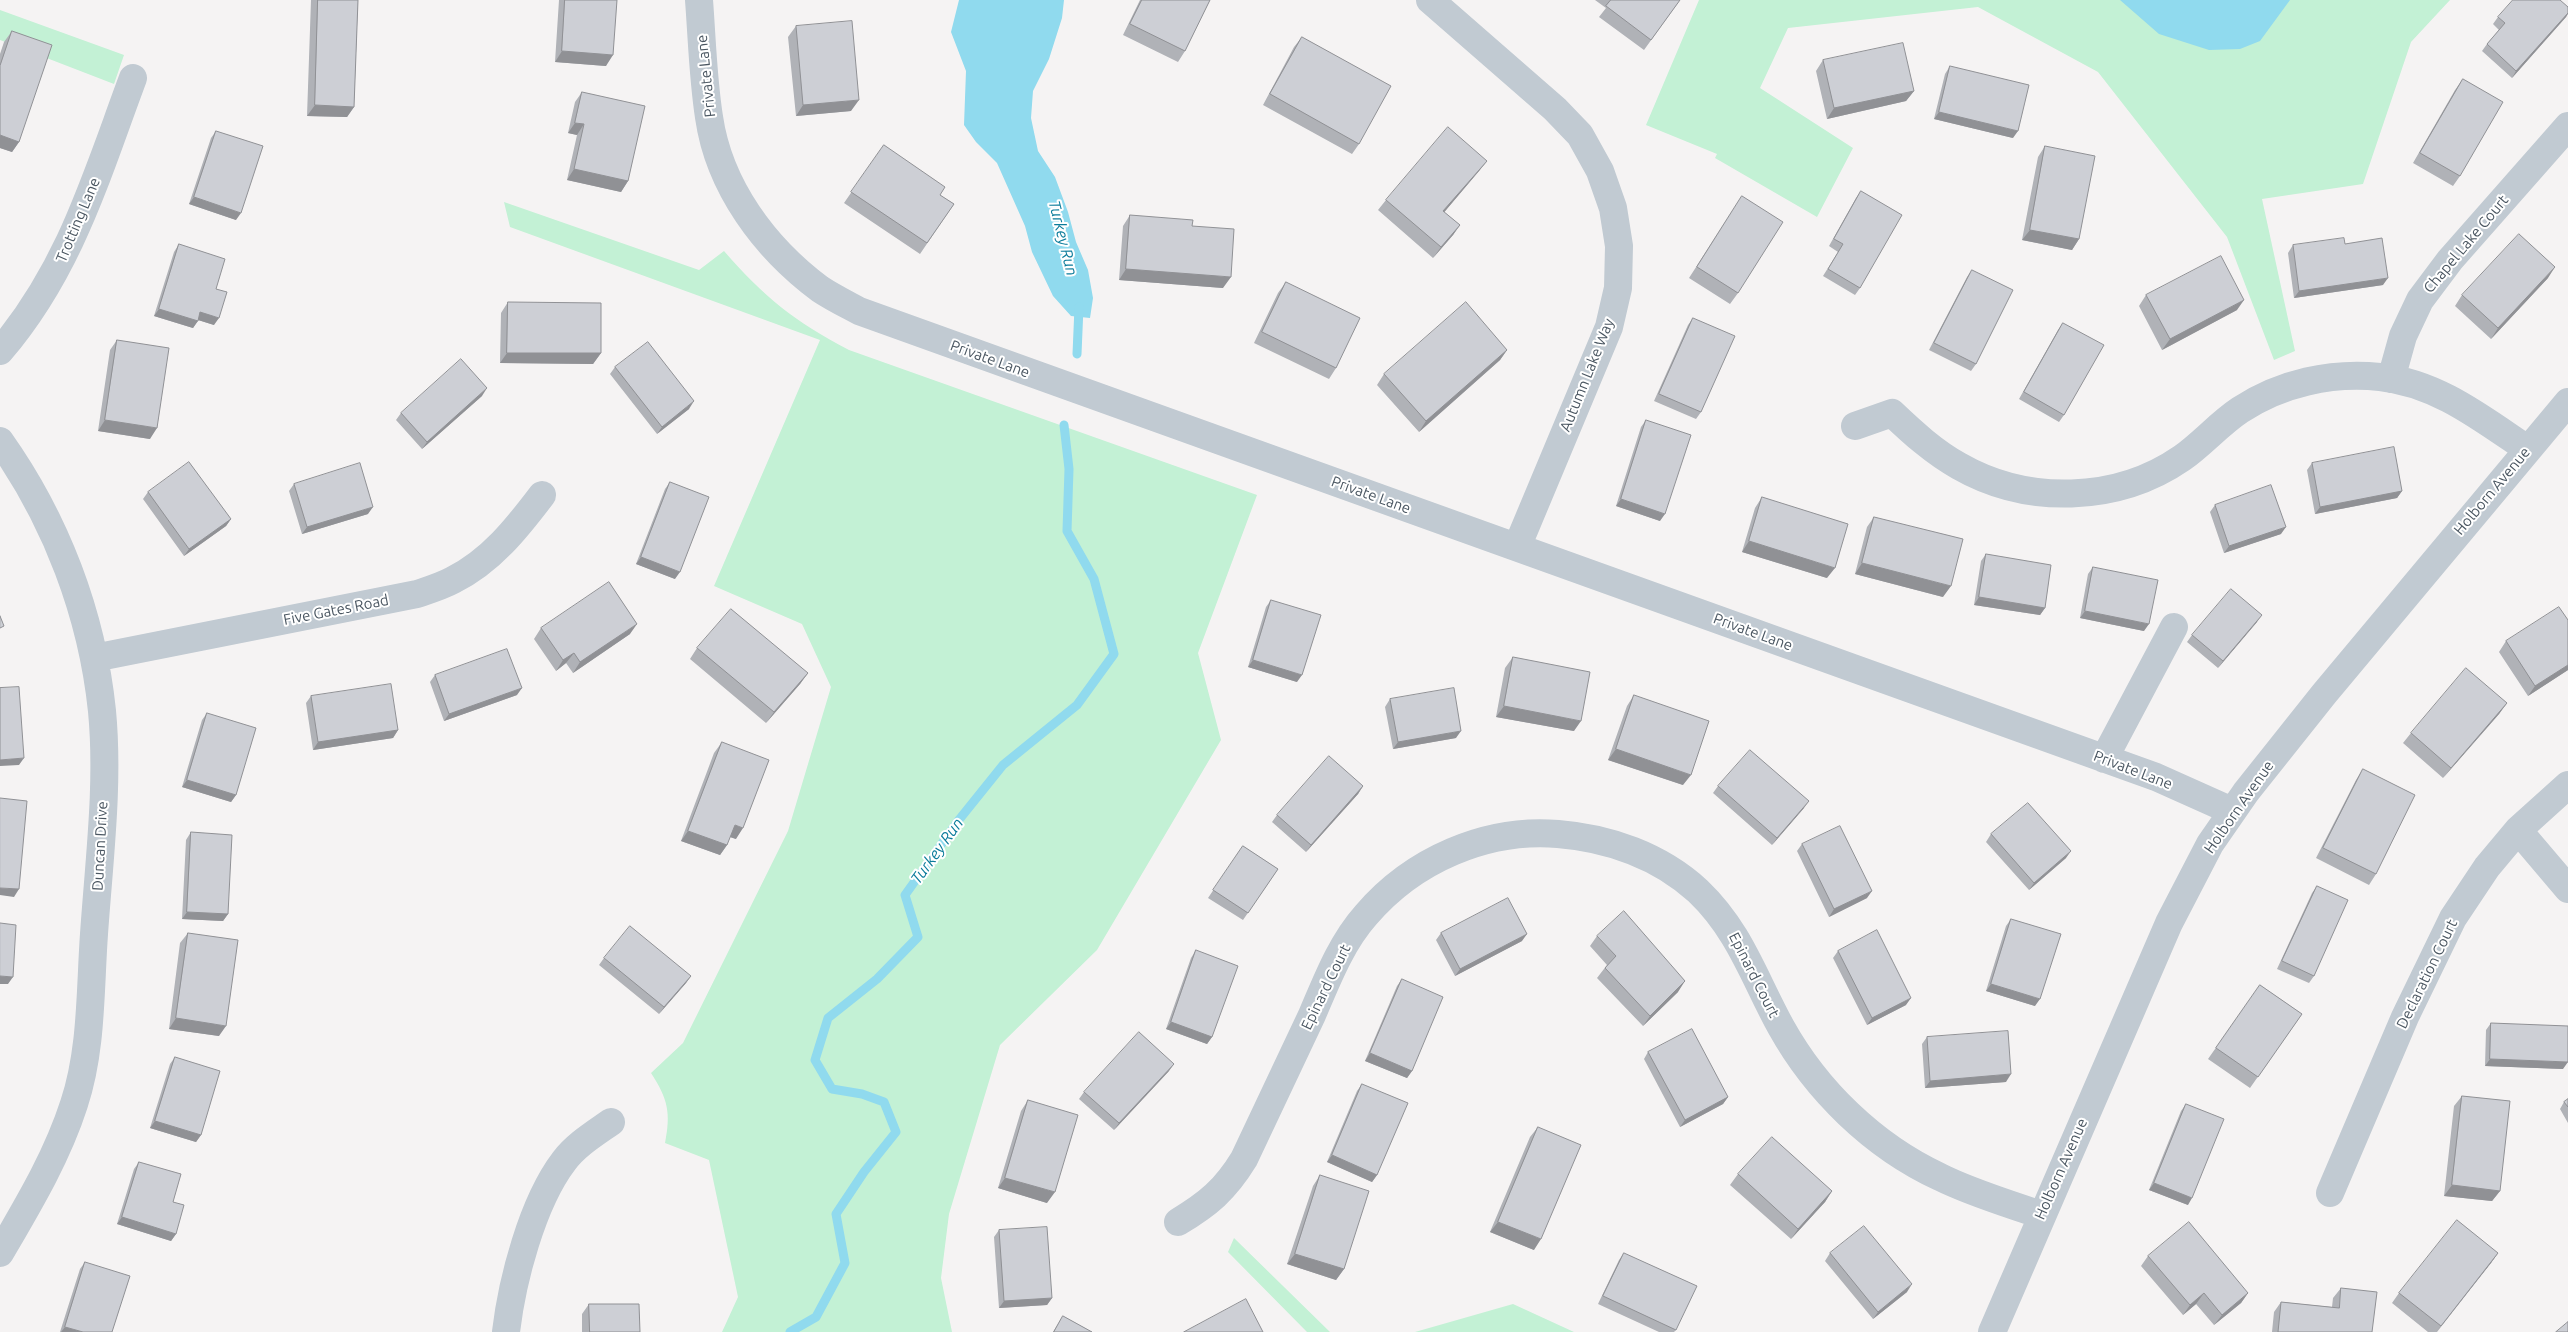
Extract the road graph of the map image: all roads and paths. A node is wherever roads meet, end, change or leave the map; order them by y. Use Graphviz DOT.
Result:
graph roads {
  1 [pos="699,0"];
  2 [pos="1430,0"];
  3 [pos="134,78"];
  4 [pos="2568,126"];
  5 [pos="0,351"];
  6 [pos="2391,378"];
  7 [pos="2568,402"];
  8 [pos="1855,426"];
  9 [pos="0,441"];
  10 [pos="2527,450"];
  11 [pos="542,495"];
  12 [pos="1517,547"];
  13 [pos="2174,626"];
  14 [pos="94,658"];
  15 [pos="2104,759"];
  16 [pos="2568,786"];
  17 [pos="2232,811"];
  18 [pos="2518,830"];
  19 [pos="2568,889"];
  20 [pos="611,1122"];
  21 [pos="2330,1193"];
  22 [pos="2041,1215"];
  23 [pos="1178,1222"];
  24 [pos="0,1254"];
  25 [pos="506,1332"];
  26 [pos="1992,1332"];
  1 -- 12 [label="street, Private Lane"];
  2 -- 12 [label="street, Autumn Lake Way"];
  3 -- 5 [label="street, Trotting Lane"];
  4 -- 6 [label="street, Chapel Lake Court"];
  6 -- 8 [label="street"];
  6 -- 10 [label="street"];
  7 -- 10 [label="street, Holborn Avenue"];
  9 -- 14 [label="street, Duncan Drive"];
  10 -- 17 [label="street, Holborn Avenue"];
  11 -- 14 [label="street, Five Gates Road"];
  12 -- 15 [label="street, Private Lane"];
  13 -- 15 [label="street"];
  14 -- 24 [label="street, Duncan Drive"];
  15 -- 17 [label="street, Private Lane"];
  16 -- 18 [label="street, Declaration Court"];
  17 -- 22 [label="street, Holborn Avenue"];
  18 -- 19 [label="street"];
  18 -- 21 [label="street, Declaration Court"];
  20 -- 25 [label="street"];
  22 -- 23 [label="street, Epinard Court"];
  22 -- 26 [label="street, Holborn Avenue"];
}
